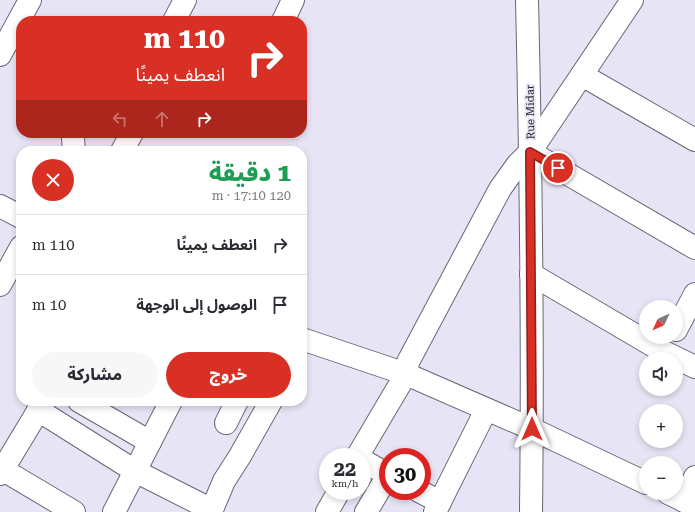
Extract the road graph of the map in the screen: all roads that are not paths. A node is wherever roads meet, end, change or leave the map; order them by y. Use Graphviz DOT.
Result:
graph roads {
  1 [pos="30,0"];
  2 [pos="185,0"];
  3 [pos="293,0"];
  4 [pos="527,0"];
  5 [pos="632,0"];
  6 [pos="22,16"];
  7 [pos="177,16"];
  8 [pos="286,16"];
  9 [pos="16,29"];
  10 [pos="7,48"];
  11 [pos="582,75"];
  12 [pos="695,140"];
  13 [pos="530,152"];
  14 [pos="0,206"];
  15 [pos="16,214"];
  16 [pos="695,248"];
  17 [pos="16,256"];
  18 [pos="531,274"];
  19 [pos="0,285"];
  20 [pos="695,294"];
  21 [pos="683,317"];
  22 [pos="639,329"];
  23 [pos="668,344"];
  24 [pos="307,345"];
  25 [pos="695,367"];
  26 [pos="406,374"];
  27 [pos="41,406"];
  28 [pos="88,406"];
  29 [pos="168,406"];
  30 [pos="234,406"];
  31 [pos="268,406"];
  32 [pos="486,410"];
  33 [pos="226,423"];
  34 [pos="532,429"];
  35 [pos="150,442"];
  36 [pos="362,448"];
  37 [pos="1,470"];
  38 [pos="135,471"];
  39 [pos="695,477"];
  40 [pos="639,480"];
  41 [pos="379,490"];
  42 [pos="683,498"];
  43 [pos="334,500"];
  44 [pos="430,500"];
  45 [pos="438,507"];
  46 [pos="212,511"];
  47 [pos="74,512"];
  48 [pos="114,512"];
  49 [pos="327,512"];
  50 [pos="366,512"];
  51 [pos="531,512"];
  1 -- 6 [label="street"];
  2 -- 7 [label="street"];
  3 -- 8 [label="street"];
  4 -- 13 [label="street, Rue Midar"];
  5 -- 11 [label="street"];
  9 -- 10 [label="street"];
  11 -- 12 [label="street"];
  11 -- 13 [label="street"];
  13 -- 16 [label="street"];
  13 -- 18 [label="street, Rue Midar"];
  13 -- 26 [label="street"];
  14 -- 15 [label="street"];
  17 -- 19 [label="street"];
  18 -- 22 [label="street"];
  18 -- 34 [label="street, Rue Midar"];
  20 -- 21 [label="street"];
  23 -- 25 [label="street"];
  24 -- 26 [label="street"];
  26 -- 32 [label="street"];
  26 -- 36 [label="street"];
  27 -- 37 [label="street"];
  27 -- 38 [label="street"];
  28 -- 35 [label="street"];
  29 -- 35 [label="street"];
  30 -- 33 [label="street"];
  31 -- 46 [label="street"];
  32 -- 34 [label="street"];
  32 -- 45 [label="street"];
  34 -- 40 [label="street"];
  34 -- 51 [label="street, Rue Midar"];
  35 -- 38 [label="street"];
  37 -- 47 [label="street"];
  38 -- 46 [label="street"];
  38 -- 48 [label="street"];
  39 -- 42 [label="street"];
  41 -- 50 [label="street"];
  43 -- 49 [label="street"];
  44 -- 45 [label="street"];
}
